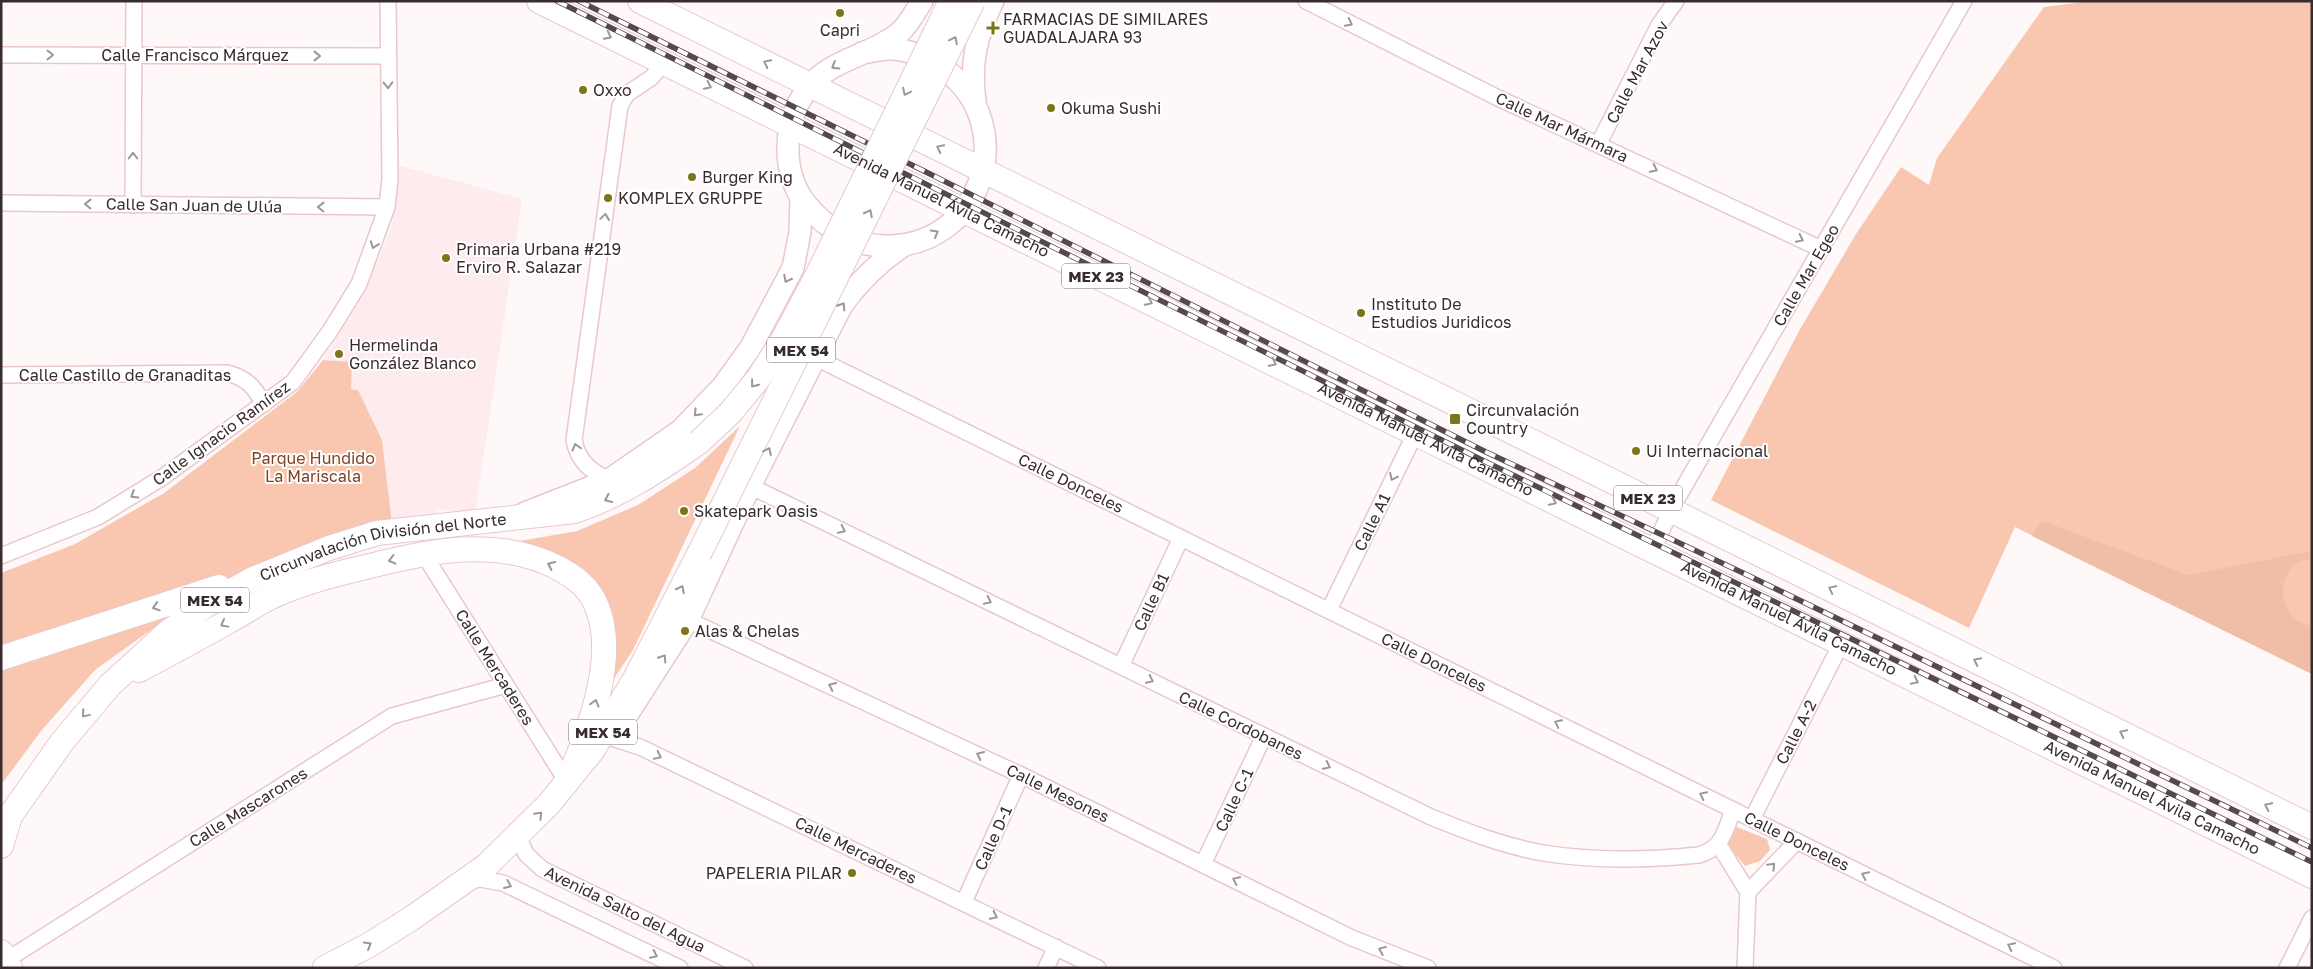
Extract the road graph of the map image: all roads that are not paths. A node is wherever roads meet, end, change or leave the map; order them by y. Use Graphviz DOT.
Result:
graph roads {
  1 [pos="134,1"];
  2 [pos="388,1"];
  3 [pos="539,1"];
  4 [pos="640,1"];
  5 [pos="922,1"];
  6 [pos="951,1"];
  7 [pos="973,1"];
  8 [pos="991,1"];
  9 [pos="1306,1"];
  10 [pos="1676,1"];
  11 [pos="1960,3"];
  12 [pos="862,53"];
  13 [pos="1,54"];
  14 [pos="134,55"];
  15 [pos="388,56"];
  16 [pos="664,64"];
  17 [pos="811,84"];
  18 [pos="975,102"];
  19 [pos="790,126"];
  20 [pos="1599,143"];
  21 [pos="984,169"];
  22 [pos="801,198"];
  23 [pos="1,203"];
  24 [pos="133,205"];
  25 [pos="387,208"];
  26 [pos="964,210"];
  27 [pos="904,245"];
  28 [pos="1821,249"];
  29 [pos="798,252"];
  30 [pos="856,286"];
  31 [pos="814,357"];
  32 [pos="1,374"];
  33 [pos="264,404"];
  34 [pos="1415,434"];
  35 [pos="609,480"];
  36 [pos="750,486"];
  37 [pos="1671,509"];
  38 [pos="513,518"];
  39 [pos="1181,538"];
  40 [pos="1652,551"];
  41 [pos="423,553"];
  42 [pos="1,556"];
  43 [pos="253,579"];
  44 [pos="1329,610"];
  45 [pos="688,620"];
  46 [pos="1841,644"];
  47 [pos="1,658"];
  48 [pos="1121,666"];
  49 [pos="110,685"];
  50 [pos="506,685"];
  51 [pos="1264,736"];
  52 [pos="612,738"];
  53 [pos="592,752"];
  54 [pos="1021,775"];
  55 [pos="567,782"];
  56 [pos="1733,810"];
  57 [pos="1752,819"];
  58 [pos="5,820"];
  59 [pos="2312,828"];
  60 [pos="518,836"];
  61 [pos="1796,841"];
  62 [pos="1719,845"];
  63 [pos="1,846"];
  64 [pos="2312,860"];
  65 [pos="2282,861"];
  66 [pos="1203,864"];
  67 [pos="2312,876"];
  68 [pos="461,883"];
  69 [pos="1748,892"];
  70 [pos="964,902"];
  71 [pos="2312,918"];
  72 [pos="1056,947"];
  73 [pos="5,960"];
  74 [pos="330,967"];
  75 [pos="680,968"];
  76 [pos="745,968"];
  77 [pos="1046,968"];
  78 [pos="1098,968"];
  79 [pos="1428,968"];
  80 [pos="1745,968"];
  81 [pos="2054,968"];
  82 [pos="2288,968"];
  1 -- 14 [label="street"];
  2 -- 15 [label="street, Calle Ignacio Ramírez"];
  3 -- 16 [label="main road, Avenida Manuel Ávila Camacho, one-way"];
  17 -- 4 [label="main road, one-way"];
  5 -- 12 [label="main road"];
  6 -- 8 [label="main road"];
  6 -- 38 [label="main road, Circunvalación División del Norte / MEX 54, one-way, bridge"];
  53 -- 7 [label="main road, MEX 54, one-way, bridge"];
  8 -- 18 [label="main road"];
  9 -- 20 [label="street, Calle Mar Mármara, one-way"];
  10 -- 20 [label="street, Calle Mar Azov"];
  11 -- 28 [label="street, Calle Mar Egeo"];
  12 -- 17 [label="main road, one-way"];
  12 -- 18 [label="main road"];
  13 -- 14 [label="street, Calle Francisco Márquez, one-way"];
  14 -- 15 [label="street, Calle Francisco Márquez, one-way"];
  24 -- 14 [label="street, one-way"];
  15 -- 25 [label="street, Calle Ignacio Ramírez, one-way"];
  16 -- 19 [label="main road, Avenida Manuel Ávila Camacho, one-way"];
  35 -- 16 [label="street, one-way"];
  17 -- 19 [label="main road"];
  21 -- 17 [label="main road, one-way"];
  18 -- 21 [label="main road"];
  19 -- 22 [label="main road"];
  19 -- 26 [label="main road, Avenida Manuel Ávila Camacho"];
  20 -- 28 [label="street, Calle Mar Mármara, one-way"];
  21 -- 26 [label="main road"];
  21 -- 37 [label="main road, MEX 23"];
  22 -- 27 [label="main road"];
  22 -- 29 [label="main road, MEX 54"];
  24 -- 23 [label="street, Calle San Juan de Ulúa, one-way"];
  25 -- 24 [label="street, Calle San Juan de Ulúa, one-way"];
  25 -- 33 [label="street, Calle Ignacio Ramírez, one-way"];
  27 -- 26 [label="main road, one-way"];
  26 -- 34 [label="main road, Avenida Manuel Ávila Camacho / MEX 23, one-way"];
  27 -- 30 [label="main road, MEX 54"];
  28 -- 37 [label="street, Calle Mar Egeo"];
  29 -- 30 [label="main road"];
  29 -- 35 [label="main road, MEX 54, one-way"];
  31 -- 30 [label="main road, MEX 54, one-way"];
  36 -- 31 [label="main road, MEX 54, one-way"];
  31 -- 39 [label="street, Calle Donceles"];
  32 -- 33 [label="street, Calle Castillo de Granaditas"];
  33 -- 42 [label="street, Calle Ignacio Ramírez, one-way"];
  34 -- 40 [label="main road, Avenida Manuel Ávila Camacho / MEX 23, one-way"];
  34 -- 44 [label="street, Calle A1, one-way"];
  35 -- 38 [label="main road, MEX 54"];
  36 -- 45 [label="main road, MEX 54"];
  36 -- 48 [label="street, Calle Cordobanes, one-way"];
  37 -- 40 [label="street, Calle Mar Egeo"];
  59 -- 37 [label="main road, MEX 23, one-way"];
  38 -- 43 [label="main road, Circunvalación División del Norte / MEX 54"];
  39 -- 44 [label="street, Calle Donceles"];
  39 -- 48 [label="street, Calle B1"];
  40 -- 46 [label="main road, Avenida Manuel Ávila Camacho / MEX 23"];
  41 -- 49 [label="main road, one-way"];
  41 -- 50 [label="street, Calle Mercaderes"];
  55 -- 41 [label="main road, one-way"];
  43 -- 47 [label="main road, one-way"];
  43 -- 49 [label="main road, Circunvalación División del Norte / MEX 54"];
  56 -- 44 [label="street, Calle Donceles, one-way"];
  52 -- 45 [label="main road, MEX 54, one-way"];
  54 -- 45 [label="street, Calle Mesones, one-way"];
  46 -- 57 [label="street, Calle A-2"];
  46 -- 65 [label="main road, Avenida Manuel Ávila Camacho / MEX 23, one-way"];
  48 -- 51 [label="street, Calle Cordobanes, one-way"];
  49 -- 58 [label="main road, Circunvalación División del Norte / MEX 54, one-way"];
  50 -- 55 [label="street, Calle Mercaderes"];
  50 -- 73 [label="street, Calle Mascarones"];
  51 -- 62 [label="street, Calle Cordobanes, one-way"];
  51 -- 66 [label="street, Calle C-1"];
  52 -- 53 [label="main road, MEX 54"];
  52 -- 70 [label="street, Calle Mercaderes, one-way"];
  53 -- 55 [label="main road, MEX 54"];
  54 -- 66 [label="street, Calle Mesones"];
  54 -- 70 [label="street, Calle D-1"];
  60 -- 55 [label="main road, MEX 54, one-way"];
  56 -- 57 [label="street, Calle Donceles"];
  56 -- 62 [label="street"];
  57 -- 61 [label="street, Calle Donceles"];
  58 -- 63 [label="main road, Circunvalación División del Norte"];
  60 -- 68 [label="main road, MEX 54"];
  60 -- 76 [label="street, Avenida Salto del Agua"];
  69 -- 61 [label="street, one-way"];
  81 -- 61 [label="street, Calle Donceles, one-way"];
  62 -- 69 [label="street"];
  64 -- 65 [label="main road"];
  65 -- 67 [label="main road, Avenida Manuel Ávila Camacho / MEX 23"];
  79 -- 66 [label="street, Calle Mesones, one-way"];
  74 -- 68 [label="main road, MEX 54, one-way"];
  68 -- 75 [label="street, Avenida Salto del Agua, one-way"];
  69 -- 80 [label="street"];
  70 -- 72 [label="street, Calle Mercaderes, one-way"];
  71 -- 82 [label="street"];
  72 -- 77 [label="street"];
  72 -- 78 [label="street, Calle Mercaderes"];
}
